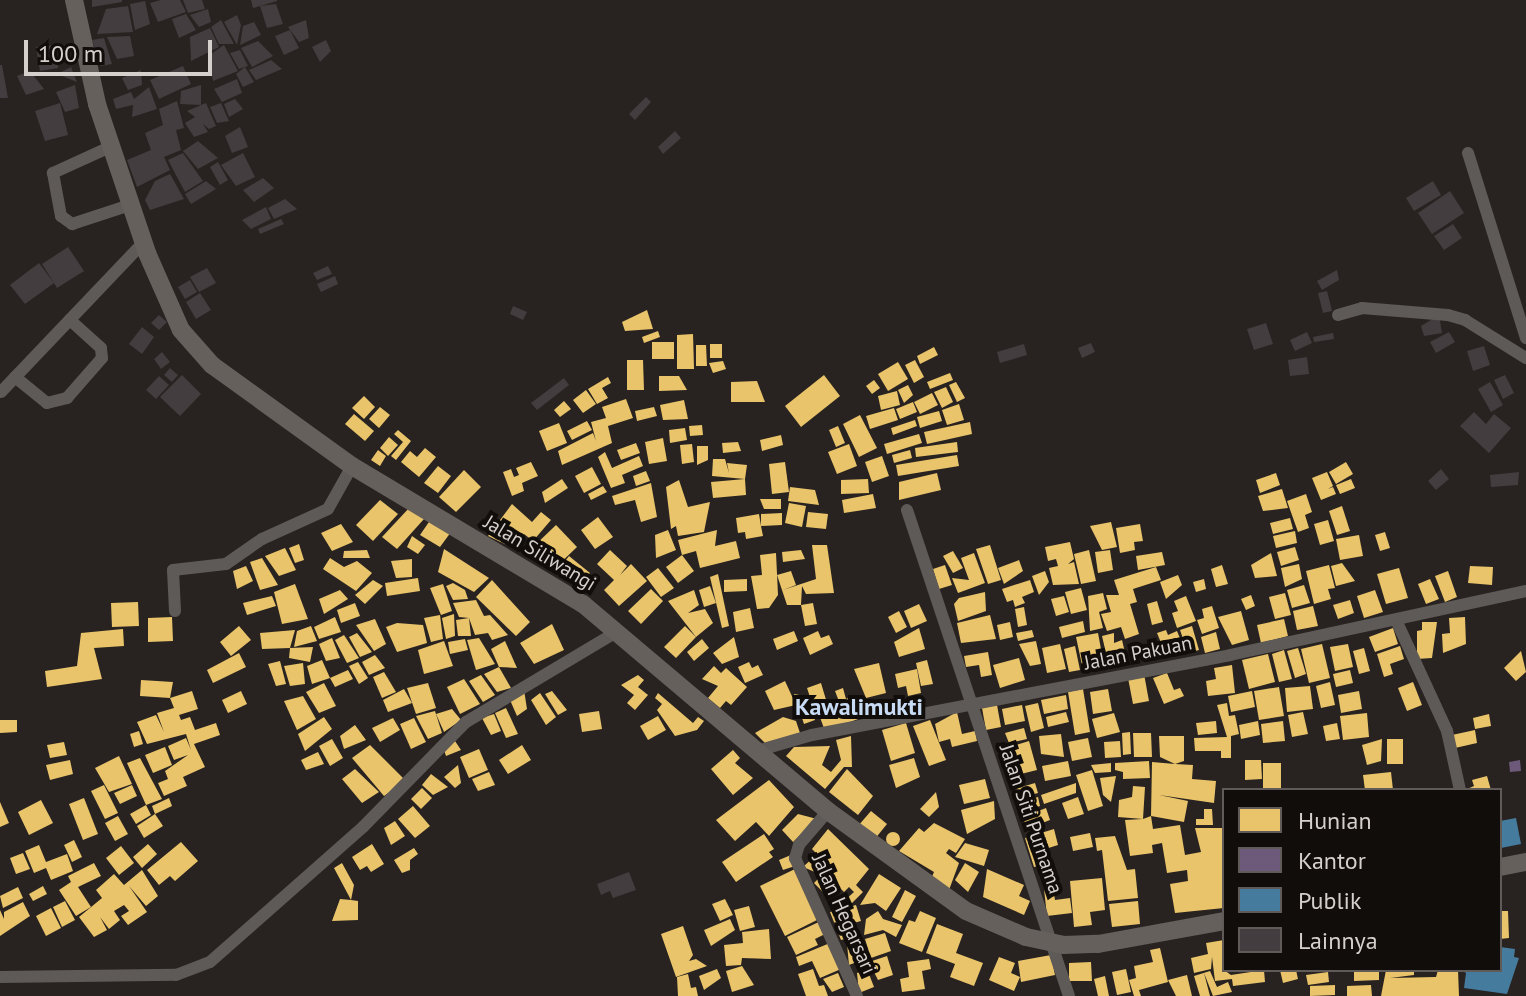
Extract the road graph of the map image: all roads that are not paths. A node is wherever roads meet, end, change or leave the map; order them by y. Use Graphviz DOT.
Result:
graph roads {
  1 [pos="74,0"];
  2 [pos="110,147"];
  3 [pos="1468,153"];
  4 [pos="130,205"];
  5 [pos="143,243"];
  6 [pos="1338,315"];
  7 [pos="70,320"];
  8 [pos="1526,338"];
  9 [pos="1526,358"];
  10 [pos="15,377"];
  11 [pos="1,392"];
  12 [pos="352,466"];
  13 [pos="907,510"];
  14 [pos="1526,591"];
  15 [pos="175,611"];
  16 [pos="1396,620"];
  17 [pos="618,631"];
  18 [pos="971,707"];
  19 [pos="757,751"];
  20 [pos="1460,788"];
  21 [pos="828,811"];
  22 [pos="1526,862"];
  23 [pos="1502,867"];
  24 [pos="1222,921"];
  25 [pos="1053,944"];
  26 [pos="0,977"];
  27 [pos="857,996"];
  28 [pos="1069,996"];
  1 -- 2 [label="highway, Jalan Siliwangi"];
  2 -- 4 [label="highway, Jalan Siliwangi"];
  2 -- 4 [label="street"];
  3 -- 8 [label="street"];
  4 -- 5 [label="highway, Jalan Siliwangi"];
  5 -- 7 [label="street"];
  5 -- 12 [label="highway, Jalan Siliwangi"];
  6 -- 9 [label="street"];
  7 -- 10 [label="street"];
  7 -- 10 [label="street"];
  10 -- 11 [label="street"];
  12 -- 15 [label="street"];
  12 -- 17 [label="highway, Jalan Siliwangi"];
  13 -- 18 [label="street, Jalan Siti Purnama"];
  14 -- 16 [label="street, Jalan Pakuan"];
  16 -- 18 [label="street, Jalan Pakuan"];
  16 -- 20 [label="street"];
  17 -- 19 [label="highway, Jalan Siliwangi"];
  17 -- 26 [label="street"];
  18 -- 19 [label="street, Jalan Pakuan"];
  18 -- 25 [label="street, Jalan Siti Purnama"];
  19 -- 21 [label="highway, Jalan Siliwangi"];
  21 -- 25 [label="highway, Jalan Siliwangi"];
  21 -- 27 [label="street, Jalan Hegarsari"];
  22 -- 23 [label="highway"];
  24 -- 25 [label="highway, Jalan Siliwangi"];
  25 -- 28 [label="street, Jalan Siti Purnama"];
}
